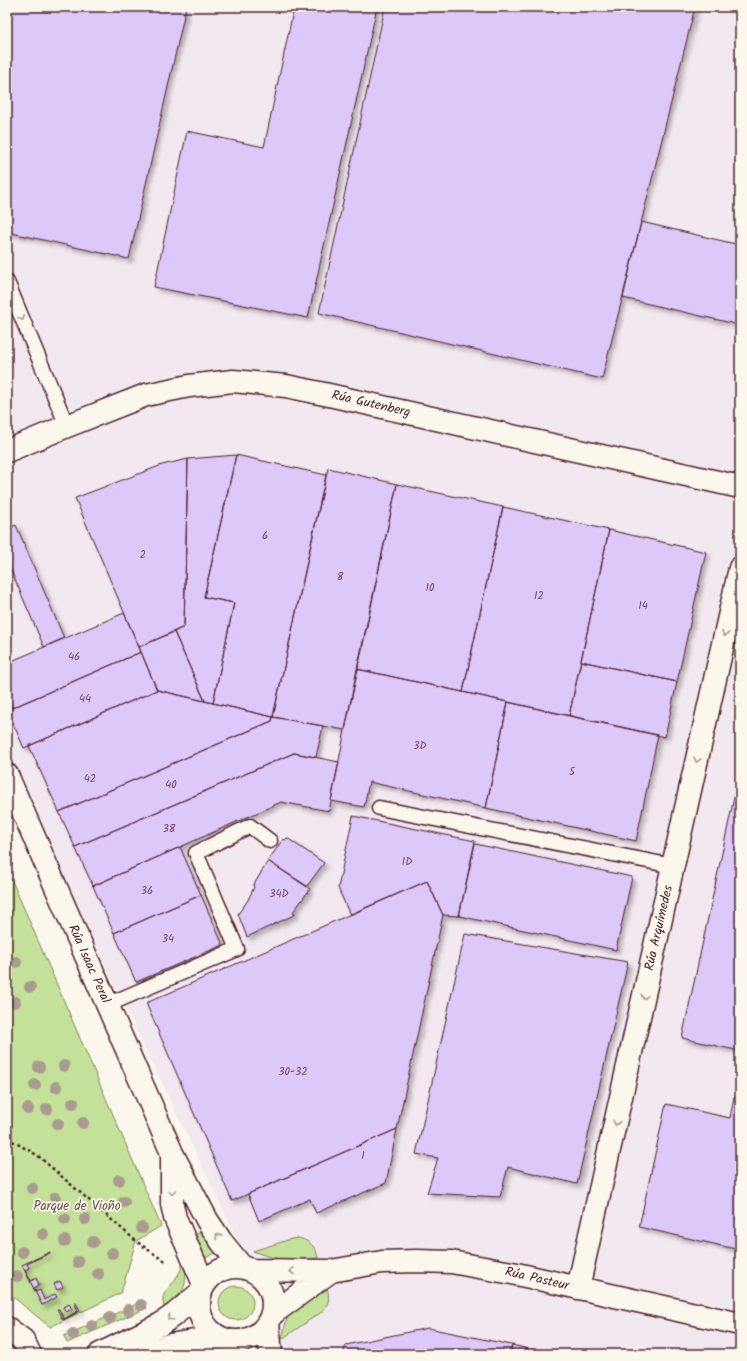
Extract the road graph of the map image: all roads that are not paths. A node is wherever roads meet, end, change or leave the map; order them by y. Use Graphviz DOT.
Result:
graph roads {
  1 [pos="7,282"];
  2 [pos="67,426"];
  3 [pos="7,451"];
  4 [pos="740,487"];
  5 [pos="740,568"];
  6 [pos="7,775"];
  7 [pos="379,808"];
  8 [pos="270,841"];
  9 [pos="673,866"];
  10 [pos="107,1005"];
  11 [pos="172,1153"];
  12 [pos="247,1269"];
  13 [pos="331,1271"];
  14 [pos="202,1288"];
  15 [pos="578,1288"];
  16 [pos="270,1319"];
  17 [pos="740,1324"];
  18 [pos="7,1328"];
  19 [pos="238,1345"];
  20 [pos="30,1354"];
  21 [pos="100,1354"];
  22 [pos="147,1354"];
  23 [pos="270,1354"];
  1 -- 2 [label="lane, one-way"];
  2 -- 3 [label="street, Rúa Gutenberg"];
  2 -- 4 [label="street, Rúa Gutenberg"];
  5 -- 9 [label="street, Rúa Arquímedes, one-way"];
  6 -- 10 [label="street, Rúa Isaac Peral"];
  7 -- 9 [label="lane"];
  8 -- 10 [label="lane"];
  9 -- 15 [label="street, Rúa Arquímedes, one-way"];
  10 -- 11 [label="street, Rúa Isaac Peral"];
  12 -- 11 [label="street, Rúa Isaac Peral, one-way"];
  11 -- 14 [label="street, Rúa Isaac Peral, one-way"];
  13 -- 12 [label="street, Rúa Pasteur, one-way"];
  12 -- 14 [label="street"];
  12 -- 16 [label="street"];
  13 -- 15 [label="street, Rúa Pasteur"];
  13 -- 16 [label="street, Rúa Pasteur"];
  14 -- 19 [label="street"];
  14 -- 21 [label="street, one-way"];
  15 -- 17 [label="street, Rúa Pasteur"];
  16 -- 19 [label="street"];
  16 -- 23 [label="street"];
  18 -- 20 [label="street"];
  19 -- 22 [label="street"];
}
